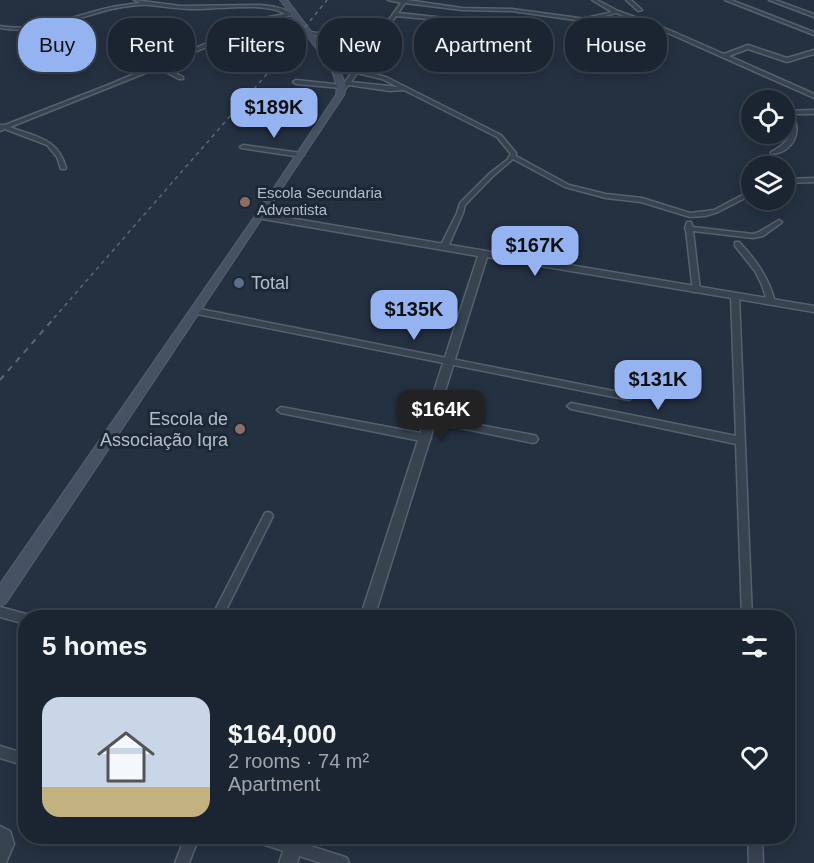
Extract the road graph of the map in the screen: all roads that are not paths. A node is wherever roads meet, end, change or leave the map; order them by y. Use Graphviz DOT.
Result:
graph roads {
  1 [pos="136,0"];
  2 [pos="284,0"];
  3 [pos="390,0"];
  4 [pos="477,0"];
  5 [pos="594,0"];
  6 [pos="628,0"];
  7 [pos="727,0"];
  8 [pos="404,1"];
  9 [pos="776,1"];
  10 [pos="148,4"];
  11 [pos="807,8"];
  12 [pos="473,9"];
  13 [pos="640,10"];
  14 [pos="801,11"];
  15 [pos="616,12"];
  16 [pos="292,14"];
  17 [pos="394,14"];
  18 [pos="814,16"];
  19 [pos="391,18"];
  20 [pos="434,18"];
  21 [pos="466,18"];
  22 [pos="568,18"];
  23 [pos="590,18"];
  24 [pos="793,26"];
  25 [pos="0,27"];
  26 [pos="668,32"];
  27 [pos="309,33"];
  28 [pos="318,34"];
  29 [pos="814,34"];
  30 [pos="195,51"];
  31 [pos="813,52"];
  32 [pos="725,56"];
  33 [pos="144,72"];
  34 [pos="170,72"];
  35 [pos="355,72"];
  36 [pos="360,72"];
  37 [pos="181,78"];
  38 [pos="296,82"];
  39 [pos="344,86"];
  40 [pos="405,89"];
  41 [pos="814,96"];
  42 [pos="814,112"];
  43 [pos="795,113"];
  44 [pos="2,127"];
  45 [pos="788,144"];
  46 [pos="243,147"];
  47 [pos="773,153"];
  48 [pos="301,155"];
  49 [pos="514,157"];
  50 [pos="63,168"];
  51 [pos="814,180"];
  52 [pos="795,181"];
  53 [pos="741,198"];
  54 [pos="690,215"];
  55 [pos="260,216"];
  56 [pos="779,222"];
  57 [pos="688,228"];
  58 [pos="737,244"];
  59 [pos="444,247"];
  60 [pos="483,254"];
  61 [pos="696,290"];
  62 [pos="735,296"];
  63 [pos="771,302"];
  64 [pos="814,309"];
  65 [pos="195,312"];
  66 [pos="450,361"];
  67 [pos="629,397"];
  68 [pos="571,406"];
  69 [pos="281,410"];
  70 [pos="432,419"];
  71 [pos="426,438"];
  72 [pos="533,439"];
  73 [pos="740,441"];
  74 [pos="268,516"];
  75 [pos="0,598"];
  76 [pos="220,610"];
  77 [pos="370,610"];
  78 [pos="747,610"];
  79 [pos="0,612"];
  80 [pos="18,618"];
  81 [pos="0,752"];
  82 [pos="18,758"];
  83 [pos="0,833"];
  84 [pos="189,844"];
  85 [pos="755,844"];
  86 [pos="293,849"];
  87 [pos="0,862"];
  88 [pos="182,863"];
  89 [pos="342,863"];
  90 [pos="756,863"];
  1 -- 10 [label="street"];
  2 -- 16 [label="main road"];
  3 -- 8 [label="street"];
  4 -- 12 [label="street"];
  5 -- 15 [label="street"];
  6 -- 13 [label="street"];
  7 -- 24 [label="street"];
  8 -- 12 [label="street"];
  8 -- 17 [label="street"];
  9 -- 14 [label="street"];
  10 -- 16 [label="street"];
  10 -- 25 [label="street"];
  11 -- 14 [label="street"];
  12 -- 21 [label="street"];
  12 -- 22 [label="street"];
  14 -- 18 [label="street"];
  15 -- 23 [label="street"];
  15 -- 26 [label="street"];
  16 -- 27 [label="main road"];
  16 -- 30 [label="street"];
  17 -- 19 [label="street"];
  17 -- 20 [label="street"];
  18 -- 24 [label="street"];
  24 -- 29 [label="street"];
  26 -- 32 [label="street"];
  27 -- 28 [label="street"];
  27 -- 39 [label="main road"];
  31 -- 32 [label="street"];
  32 -- 41 [label="street"];
  33 -- 44 [label="street"];
  34 -- 37 [label="street"];
  35 -- 39 [label="street"];
  36 -- 40 [label="street"];
  38 -- 39 [label="street"];
  39 -- 40 [label="street"];
  39 -- 48 [label="main road"];
  40 -- 49 [label="street"];
  42 -- 43 [label="street"];
  44 -- 50 [label="street"];
  45 -- 47 [label="street"];
  46 -- 48 [label="street"];
  48 -- 55 [label="main road"];
  49 -- 54 [label="street"];
  49 -- 59 [label="street"];
  51 -- 52 [label="street"];
  53 -- 54 [label="street"];
  54 -- 57 [label="street"];
  55 -- 59 [label="street"];
  55 -- 65 [label="main road"];
  56 -- 57 [label="street"];
  57 -- 61 [label="street"];
  58 -- 63 [label="street"];
  59 -- 60 [label="street"];
  60 -- 61 [label="street"];
  60 -- 66 [label="street"];
  61 -- 62 [label="street"];
  62 -- 63 [label="street"];
  62 -- 73 [label="street"];
  63 -- 64 [label="street"];
  65 -- 66 [label="street"];
  65 -- 75 [label="main road"];
  66 -- 67 [label="street"];
  66 -- 70 [label="street"];
  68 -- 73 [label="street"];
  69 -- 71 [label="street"];
  70 -- 71 [label="street"];
  70 -- 72 [label="street"];
  71 -- 77 [label="street"];
  73 -- 78 [label="street"];
  74 -- 76 [label="street"];
  79 -- 80 [label="street"];
  81 -- 82 [label="street"];
  83 -- 87 [label="street"];
  84 -- 88 [label="street"];
  85 -- 90 [label="street"];
  86 -- 89 [label="street"];
}
